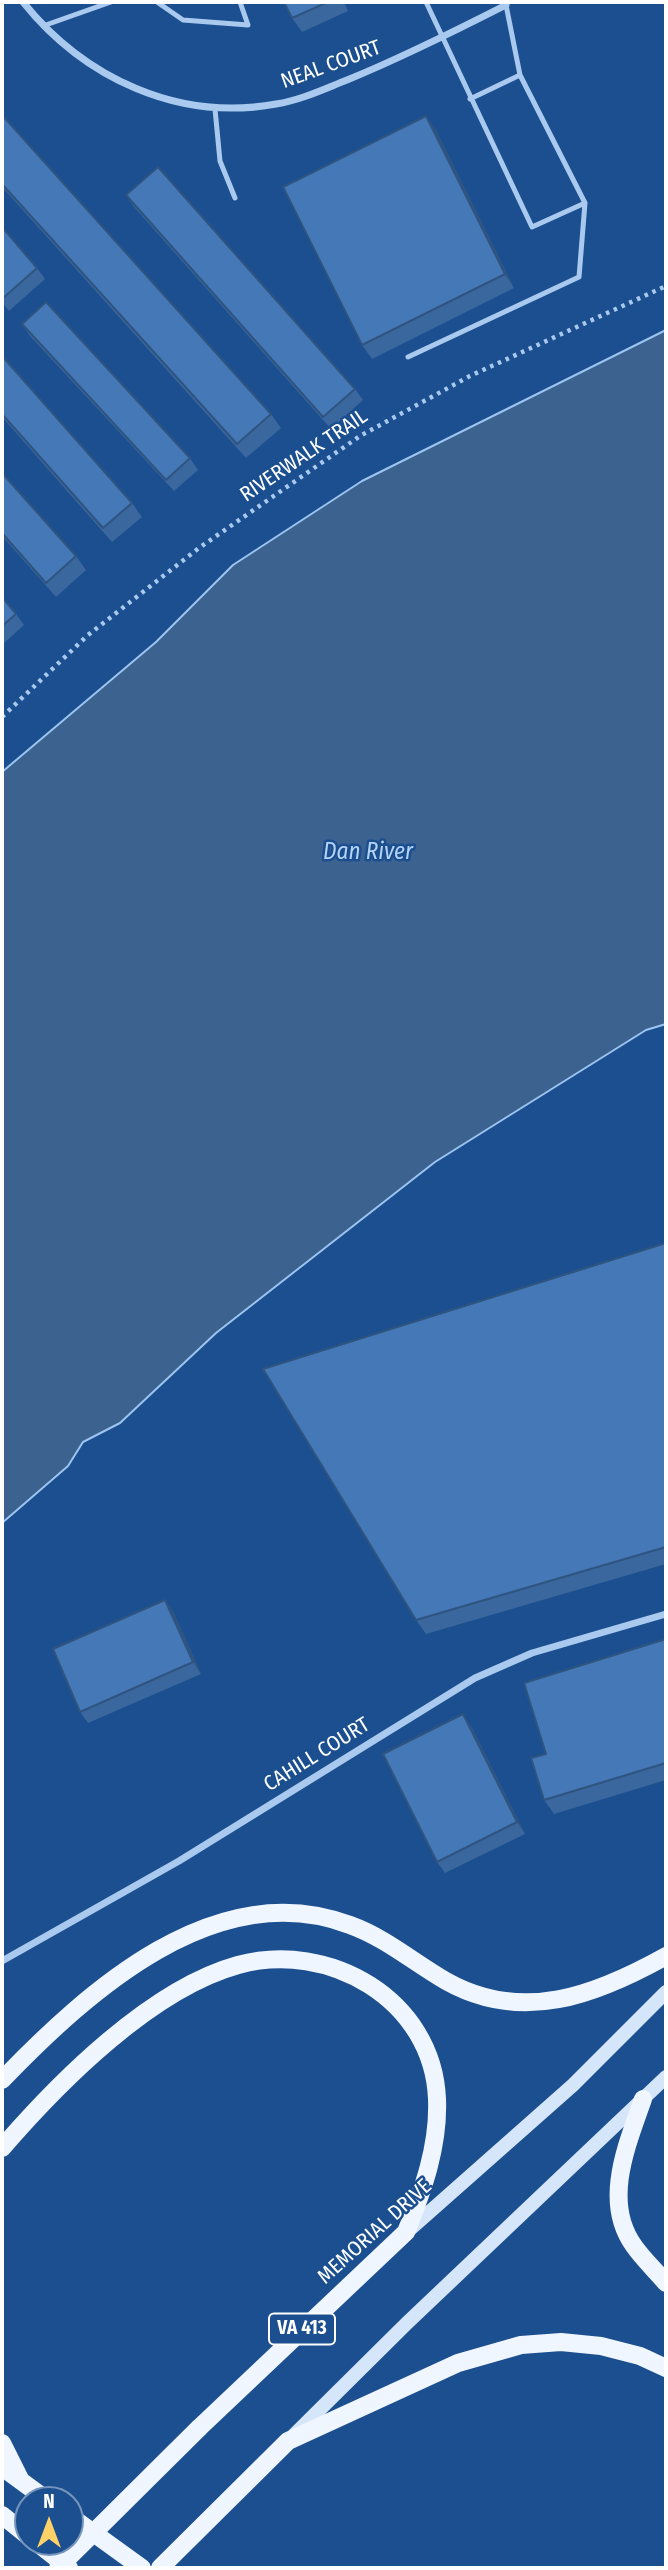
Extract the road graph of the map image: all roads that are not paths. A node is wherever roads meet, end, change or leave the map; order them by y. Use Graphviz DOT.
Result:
graph roads {
  1 [pos="23,2"];
  2 [pos="111,2"];
  3 [pos="157,2"];
  4 [pos="240,2"];
  5 [pos="426,2"];
  6 [pos="509,3"];
  7 [pos="43,26"];
  8 [pos="442,38"];
  9 [pos="520,75"];
  10 [pos="470,99"];
  11 [pos="215,109"];
  12 [pos="234,198"];
  13 [pos="585,203"];
  14 [pos="408,358"];
  15 [pos="666,1614"];
  16 [pos="666,1956"];
  17 [pos="2,1961"];
  18 [pos="666,1993"];
  19 [pos="666,2077"];
  20 [pos="2,2080"];
  21 [pos="643,2099"];
  22 [pos="2,2148"];
  23 [pos="406,2232"];
  24 [pos="666,2283"];
  25 [pos="666,2368"];
  26 [pos="288,2441"];
  27 [pos="2,2443"];
  28 [pos="2,2467"];
  29 [pos="22,2482"];
  30 [pos="28,2486"];
  31 [pos="84,2526"];
  32 [pos="54,2556"];
  33 [pos="58,2568"];
  34 [pos="69,2568"];
  35 [pos="142,2568"];
  36 [pos="160,2568"];
  1 -- 7 [label="street, NEAL COURT"];
  2 -- 7 [label="lane"];
  3 -- 4 [label="lane"];
  5 -- 8 [label="lane"];
  6 -- 8 [label="street, NEAL COURT"];
  6 -- 9 [label="lane"];
  7 -- 11 [label="street, NEAL COURT"];
  8 -- 10 [label="lane"];
  8 -- 11 [label="street, NEAL COURT"];
  9 -- 10 [label="lane"];
  9 -- 13 [label="lane"];
  10 -- 13 [label="lane"];
  11 -- 12 [label="lane"];
  13 -- 14 [label="lane"];
  15 -- 17 [label="street, CAHILL COURT"];
  16 -- 20 [label="main road"];
  18 -- 23 [label="main road, MEMORIAL DRIVE / VA 413"];
  19 -- 21 [label="main road"];
  21 -- 24 [label="main road"];
  21 -- 26 [label="main road"];
  22 -- 23 [label="main road"];
  23 -- 33 [label="main road, MEMORIAL DRIVE / VA 413, bridge"];
  25 -- 26 [label="main road"];
  26 -- 36 [label="main road"];
  27 -- 29 [label="main road"];
  28 -- 29 [label="main road"];
  29 -- 30 [label="main road"];
  31 -- 35 [label="main road"];
  32 -- 34 [label="main road"];
}
